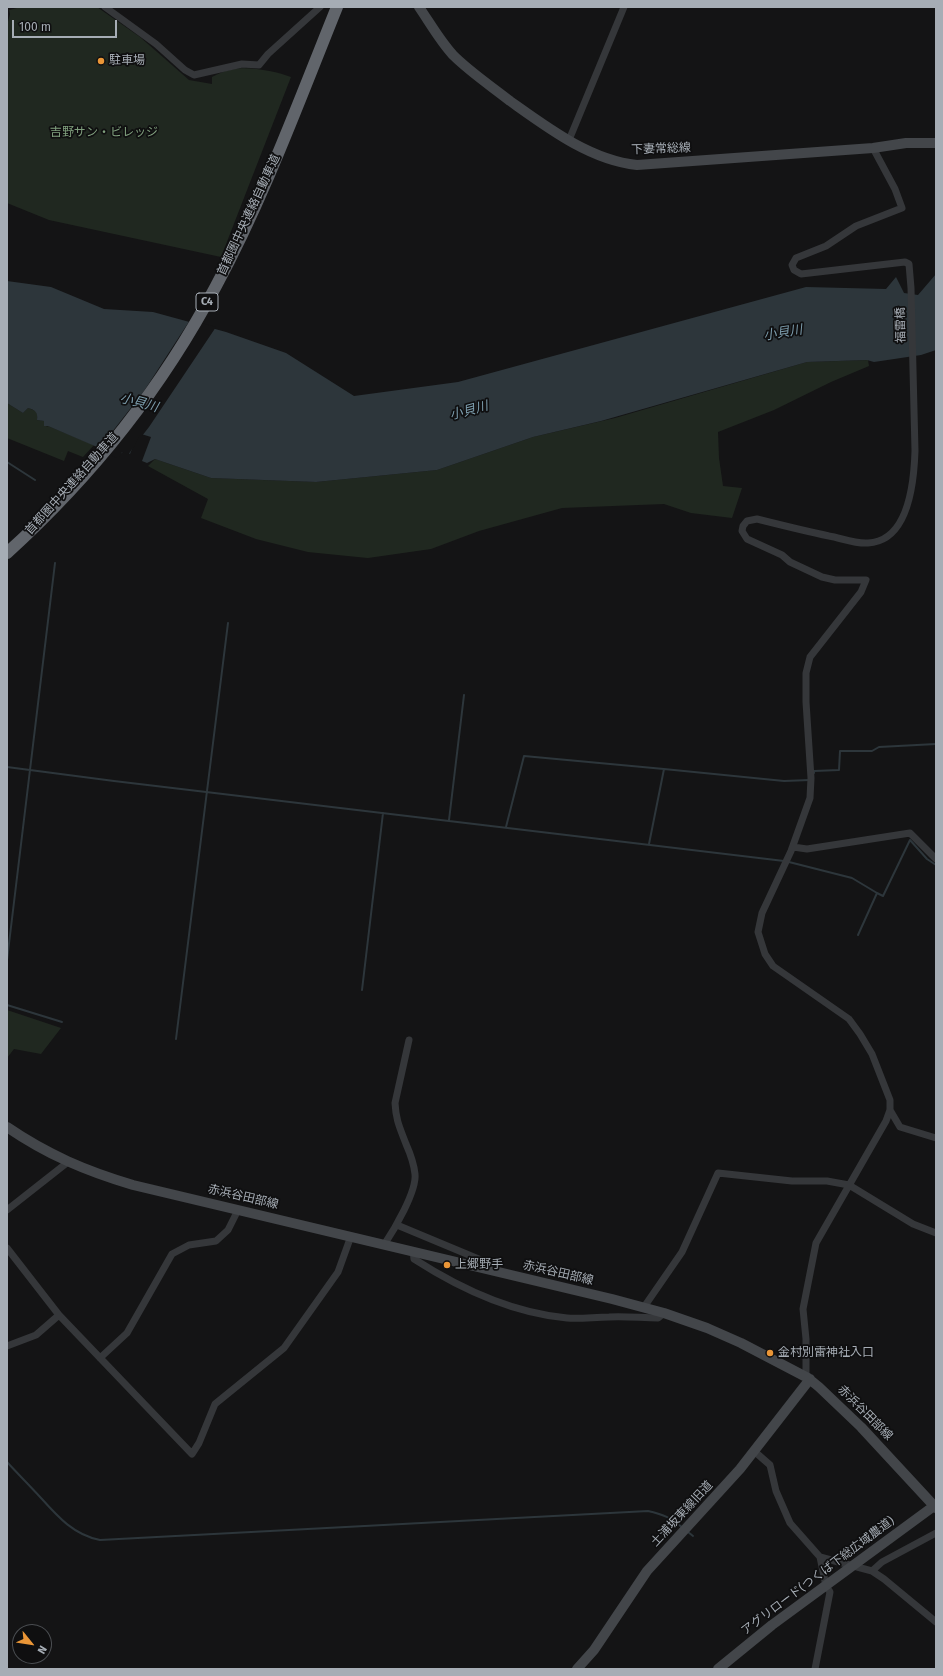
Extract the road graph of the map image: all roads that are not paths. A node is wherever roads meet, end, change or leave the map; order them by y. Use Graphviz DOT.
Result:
graph roads {
  1 [pos="105,7"];
  2 [pos="320,7"];
  3 [pos="338,7"];
  4 [pos="420,7"];
  5 [pos="624,7"];
  6 [pos="569,140"];
  7 [pos="936,143"];
  8 [pos="873,148"];
  9 [pos="7,553"];
  10 [pos="793,847"];
  11 [pos="936,859"];
  12 [pos="409,1040"];
  13 [pos="890,1110"];
  14 [pos="7,1127"];
  15 [pos="936,1138"];
  16 [pos="68,1162"];
  17 [pos="849,1185"];
  18 [pos="7,1210"];
  19 [pos="238,1210"];
  20 [pos="397,1225"];
  21 [pos="936,1233"];
  22 [pos="351,1236"];
  23 [pos="384,1244"];
  24 [pos="7,1248"];
  25 [pos="413,1251"];
  26 [pos="488,1270"];
  27 [pos="644,1307"];
  28 [pos="664,1313"];
  29 [pos="59,1314"];
  30 [pos="7,1346"];
  31 [pos="100,1358"];
  32 [pos="808,1378"];
  33 [pos="754,1451"];
  34 [pos="935,1507"];
  35 [pos="936,1533"];
  36 [pos="820,1557"];
  37 [pos="854,1566"];
  38 [pos="872,1571"];
  39 [pos="826,1586"];
  40 [pos="936,1622"];
  41 [pos="577,1669"];
  42 [pos="718,1669"];
  43 [pos="815,1669"];
  1 -- 2 [label="street"];
  3 -- 9 [label="highway, 首都圏中央連絡自動車道 / C4"];
  4 -- 6 [label="main road, 下妻常総線"];
  5 -- 6 [label="street"];
  6 -- 8 [label="main road, 下妻常総線"];
  7 -- 8 [label="main road, 下妻常総線"];
  8 -- 10 [label="street, 福雷橋"];
  10 -- 11 [label="street"];
  10 -- 13 [label="street"];
  12 -- 20 [label="street"];
  13 -- 15 [label="street"];
  13 -- 17 [label="street"];
  14 -- 16 [label="main road, 赤浜谷田部線"];
  16 -- 18 [label="street"];
  16 -- 19 [label="main road, 赤浜谷田部線"];
  17 -- 21 [label="street"];
  17 -- 27 [label="street"];
  17 -- 32 [label="street"];
  19 -- 22 [label="main road, 赤浜谷田部線"];
  19 -- 31 [label="street"];
  20 -- 23 [label="street"];
  20 -- 26 [label="street"];
  22 -- 23 [label="main road, 赤浜谷田部線"];
  22 -- 31 [label="street"];
  23 -- 25 [label="main road, 赤浜谷田部線"];
  24 -- 29 [label="street"];
  25 -- 26 [label="main road, 赤浜谷田部線"];
  25 -- 28 [label="street"];
  26 -- 27 [label="main road, 赤浜谷田部線"];
  27 -- 28 [label="main road, 赤浜谷田部線"];
  28 -- 32 [label="main road, 赤浜谷田部線"];
  29 -- 30 [label="street"];
  29 -- 31 [label="street"];
  32 -- 33 [label="main road, 土浦坂東線旧道"];
  32 -- 34 [label="main road, 赤浜谷田部線"];
  33 -- 36 [label="street"];
  33 -- 41 [label="main road, 土浦坂東線旧道"];
  34 -- 37 [label="main road, アグリロード(つくば下総広域農道)"];
  35 -- 38 [label="street"];
  36 -- 37 [label="street"];
  36 -- 39 [label="street"];
  37 -- 38 [label="street"];
  37 -- 39 [label="main road, アグリロード(つくば下総広域農道)"];
  38 -- 40 [label="street"];
  39 -- 42 [label="main road, アグリロード(つくば下総広域農道)"];
  39 -- 43 [label="street"];
}
